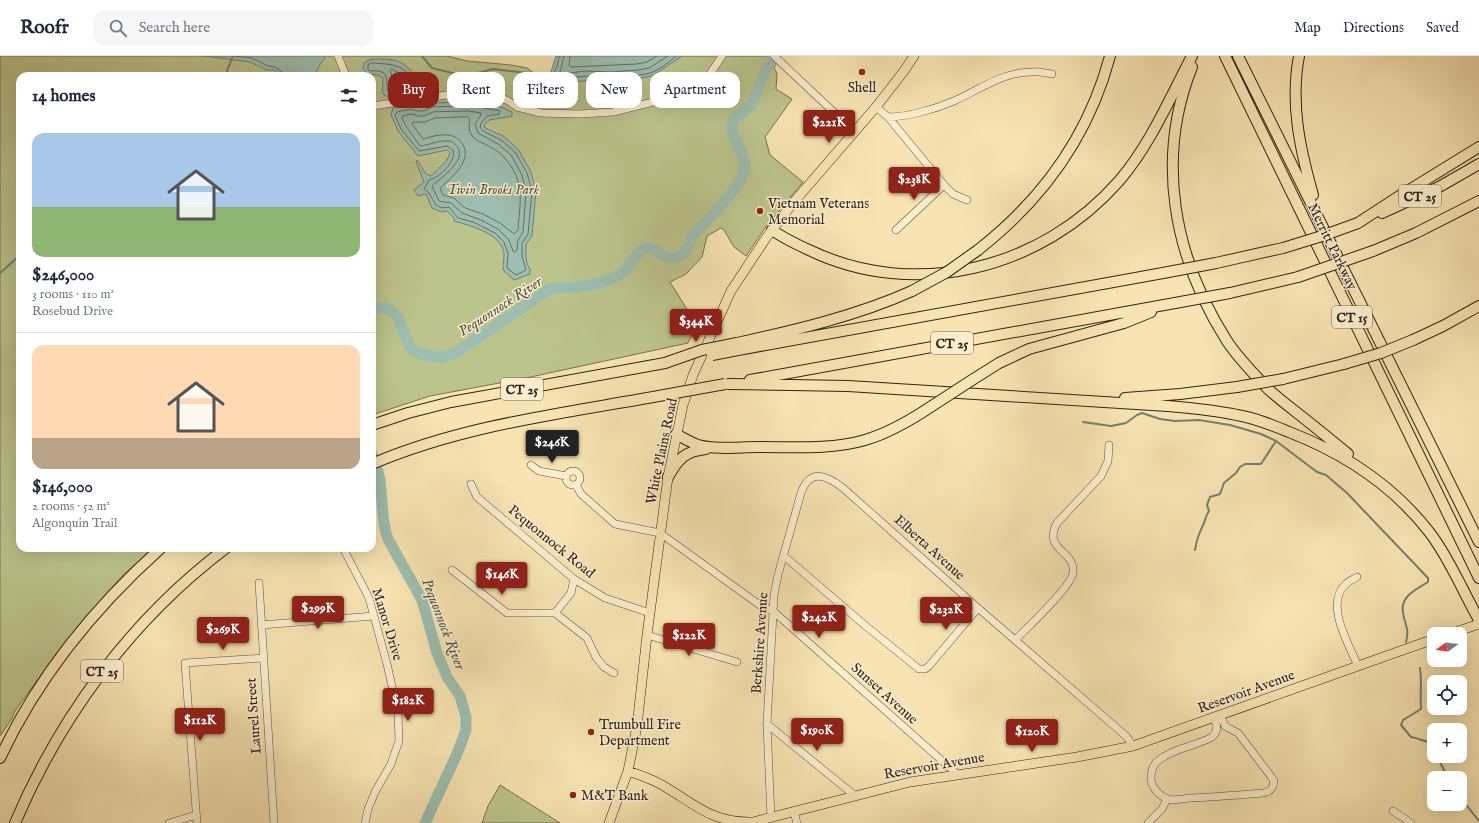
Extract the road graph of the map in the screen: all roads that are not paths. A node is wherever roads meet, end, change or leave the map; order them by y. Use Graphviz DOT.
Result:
graph roads {
  1 [pos="338,56"];
  2 [pos="722,56"];
  3 [pos="774,56"];
  4 [pos="1110,56"];
  5 [pos="1192,56"];
  6 [pos="1196,56"];
  7 [pos="1226,56"];
  8 [pos="1238,56"];
  9 [pos="1299,56"];
  10 [pos="913,57"];
  11 [pos="344,72"];
  12 [pos="1052,74"];
  13 [pos="376,105"];
  14 [pos="876,107"];
  15 [pos="888,117"];
  16 [pos="854,131"];
  17 [pos="1479,147"];
  18 [pos="1479,164"];
  19 [pos="944,185"];
  20 [pos="967,200"];
  21 [pos="1479,201"];
  22 [pos="1320,220"];
  23 [pos="1358,223"];
  24 [pos="772,230"];
  25 [pos="896,230"];
  26 [pos="1176,303"];
  27 [pos="1479,306"];
  28 [pos="737,346"];
  29 [pos="727,384"];
  30 [pos="1039,398"];
  31 [pos="376,423"];
  32 [pos="676,434"];
  33 [pos="1109,445"];
  34 [pos="722,447"];
  35 [pos="376,462"];
  36 [pos="532,466"];
  37 [pos="566,476"];
  38 [pos="668,476"];
  39 [pos="811,478"];
  40 [pos="471,484"];
  41 [pos="576,485"];
  42 [pos="1392,492"];
  43 [pos="660,533"];
  44 [pos="1479,542"];
  45 [pos="157,552"];
  46 [pos="221,552"];
  47 [pos="345,552"];
  48 [pos="784,556"];
  49 [pos="452,570"];
  50 [pos="1357,577"];
  51 [pos="1479,578"];
  52 [pos="574,579"];
  53 [pos="259,583"];
  54 [pos="978,608"];
  55 [pos="773,611"];
  56 [pos="555,613"];
  57 [pos="650,613"];
  58 [pos="374,616"];
  59 [pos="1479,620"];
  60 [pos="1479,624"];
  61 [pos="261,625"];
  62 [pos="1467,628"];
  63 [pos="647,634"];
  64 [pos="1016,640"];
  65 [pos="1427,642"];
  66 [pos="263,658"];
  67 [pos="737,662"];
  68 [pos="1358,666"];
  69 [pos="614,673"];
  70 [pos="1217,716"];
  71 [pos="767,724"];
  72 [pos="1133,746"];
  73 [pos="0,758"];
  74 [pos="628,771"];
  75 [pos="957,774"];
  76 [pos="854,795"];
  77 [pos="1167,799"];
  78 [pos="1393,811"];
  79 [pos="794,812"];
  80 [pos="196,815"];
  81 [pos="771,818"];
  82 [pos="15,823"];
  83 [pos="169,823"];
  84 [pos="197,823"];
  85 [pos="274,823"];
  86 [pos="365,823"];
  87 [pos="609,823"];
  88 [pos="797,823"];
  89 [pos="1148,823"];
  90 [pos="1411,823"];
  1 -- 11 [label="street"];
  2 -- 13 [label="street"];
  3 -- 16 [label="street"];
  4 -- 28 [label="highway, bridge"];
  5 -- 24 [label="highway"];
  6 -- 42 [label="highway"];
  7 -- 51 [label="highway, Merritt Parkway / CT 15"];
  8 -- 22 [label="highway, Merritt Parkway / CT 15"];
  9 -- 22 [label="highway"];
  10 -- 14 [label="main road, White Plains Road"];
  12 -- 15 [label="street"];
  14 -- 15 [label="street"];
  14 -- 16 [label="main road, White Plains Road"];
  15 -- 19 [label="street"];
  16 -- 24 [label="main road, White Plains Road"];
  17 -- 23 [label="highway"];
  18 -- 23 [label="highway, CT 25"];
  19 -- 20 [label="street"];
  19 -- 25 [label="street"];
  21 -- 26 [label="highway, CT 25, bridge"];
  22 -- 44 [label="highway, Merritt Parkway / CT 15"];
  23 -- 28 [label="highway, CT 25, bridge"];
  24 -- 32 [label="main road, White Plains Road"];
  26 -- 29 [label="highway, CT 25"];
  26 -- 34 [label="highway, bridge"];
  27 -- 30 [label="highway, bridge"];
  28 -- 31 [label="highway, CT 25, bridge"];
  29 -- 30 [label="highway"];
  29 -- 35 [label="highway, CT 25, bridge"];
  30 -- 42 [label="highway"];
  32 -- 34 [label="highway"];
  32 -- 38 [label="main road, White Plains Road"];
  33 -- 64 [label="street"];
  34 -- 38 [label="highway"];
  36 -- 37 [label="street"];
  37 -- 41 [label="street"];
  37 -- 41 [label="street"];
  38 -- 43 [label="main road, White Plains Road"];
  39 -- 48 [label="street, Berkshire Avenue"];
  39 -- 54 [label="street, Elberta Avenue"];
  40 -- 52 [label="street, Pequonnock Road"];
  41 -- 43 [label="street"];
  42 -- 59 [label="highway"];
  43 -- 55 [label="street, Sunset Avenue"];
  43 -- 57 [label="main road, White Plains Road"];
  45 -- 73 [label="highway, CT 25"];
  46 -- 82 [label="highway, CT 25"];
  47 -- 58 [label="street, Manor Drive"];
  48 -- 54 [label="street"];
  48 -- 55 [label="street, Berkshire Avenue"];
  49 -- 56 [label="street"];
  50 -- 68 [label="street"];
  52 -- 56 [label="street"];
  52 -- 57 [label="street, Pequonnock Road"];
  53 -- 61 [label="street, Laurel Street"];
  54 -- 64 [label="street, Elberta Avenue"];
  55 -- 71 [label="street, Berkshire Avenue"];
  55 -- 75 [label="street, Sunset Avenue"];
  56 -- 69 [label="street"];
  57 -- 63 [label="main road, White Plains Road"];
  58 -- 61 [label="street"];
  58 -- 86 [label="street, Manor Drive"];
  60 -- 62 [label="main road"];
  61 -- 66 [label="street, Laurel Street"];
  63 -- 67 [label="street"];
  63 -- 74 [label="main road, White Plains Road"];
  64 -- 72 [label="street, Elberta Avenue"];
  65 -- 68 [label="main road, Reservoir Avenue"];
  66 -- 80 [label="street"];
  66 -- 85 [label="street, Laurel Street"];
  68 -- 70 [label="main road, Reservoir Avenue"];
  70 -- 72 [label="main road, Reservoir Avenue"];
  70 -- 77 [label="street"];
  70 -- 77 [label="street"];
  71 -- 76 [label="street"];
  71 -- 81 [label="street, Berkshire Avenue"];
  72 -- 75 [label="main road, Reservoir Avenue"];
  74 -- 81 [label="main road, Reservoir Avenue"];
  74 -- 87 [label="main road, White Plains Road"];
  75 -- 76 [label="main road, Reservoir Avenue"];
  76 -- 79 [label="main road, Reservoir Avenue"];
  77 -- 89 [label="street"];
  78 -- 90 [label="street"];
  79 -- 81 [label="main road, Reservoir Avenue"];
  79 -- 88 [label="street"];
  80 -- 83 [label="street"];
  80 -- 84 [label="street"];
}
